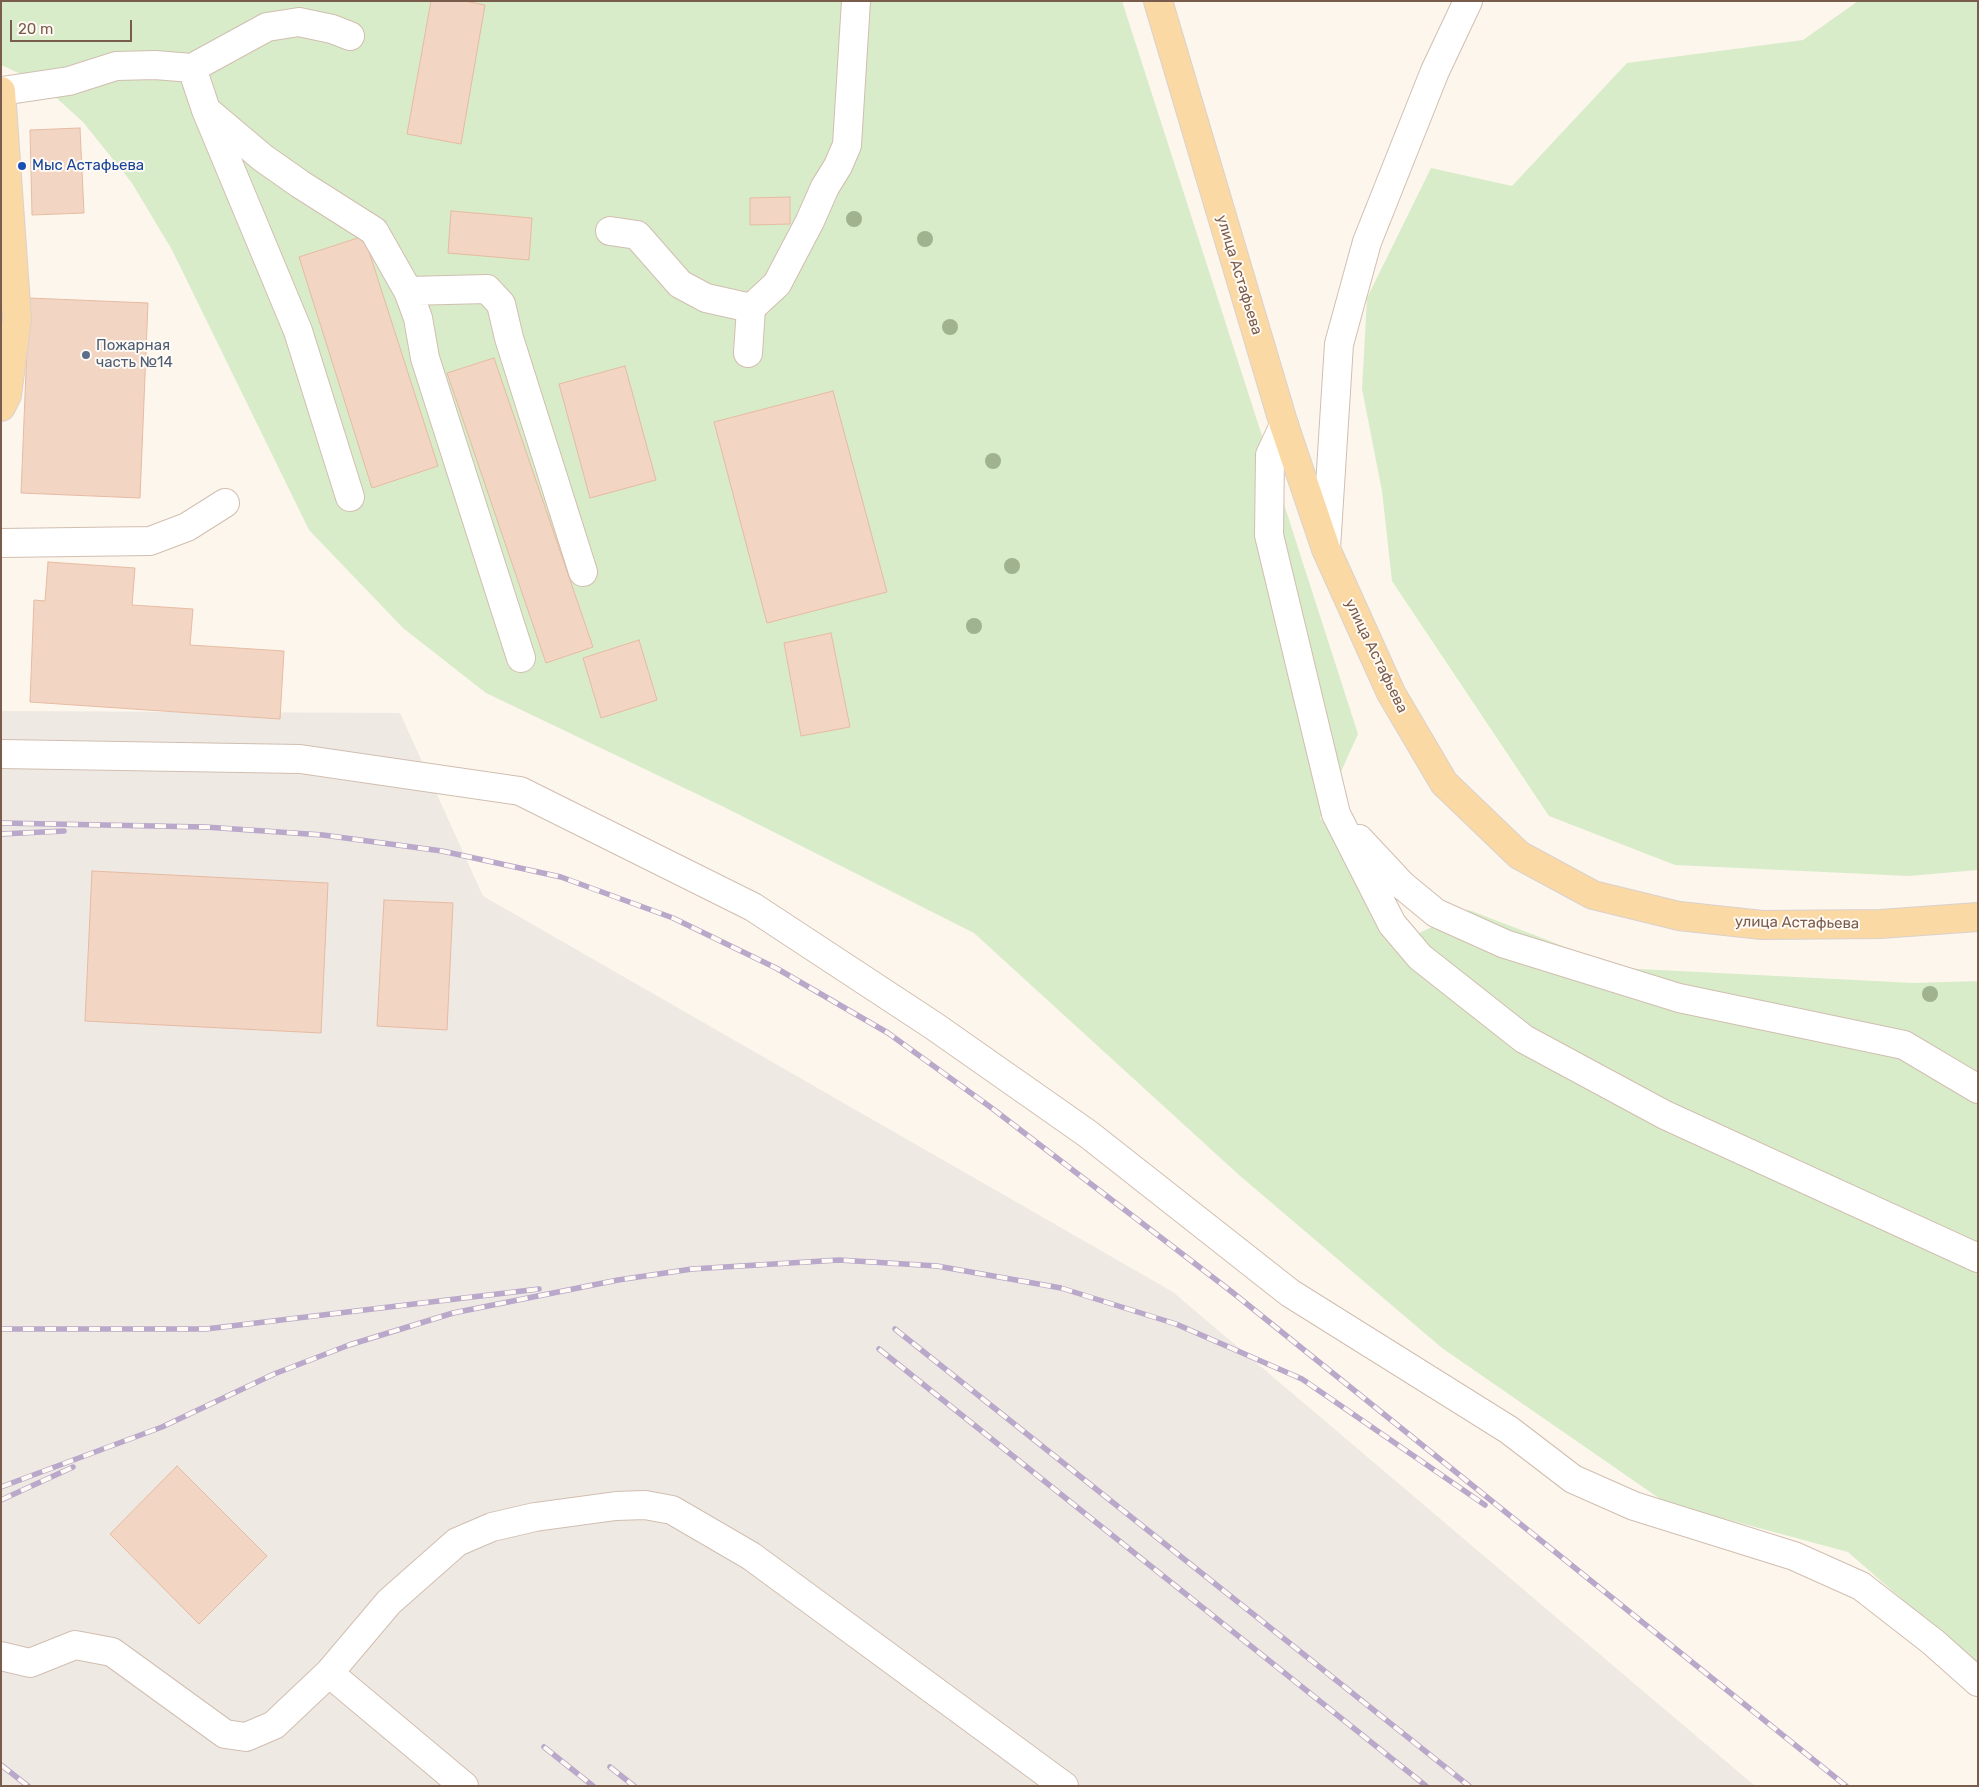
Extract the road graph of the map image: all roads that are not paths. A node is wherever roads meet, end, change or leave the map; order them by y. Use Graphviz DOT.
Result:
graph roads {
  1 [pos="856,1"];
  2 [pos="1158,1"];
  3 [pos="1468,1"];
  4 [pos="350,36"];
  5 [pos="192,68"];
  6 [pos="1,91"];
  7 [pos="206,110"];
  8 [pos="610,232"];
  9 [pos="408,291"];
  10 [pos="752,308"];
  11 [pos="748,353"];
  12 [pos="1,407"];
  13 [pos="1284,425"];
  14 [pos="350,496"];
  15 [pos="225,503"];
  16 [pos="1,543"];
  17 [pos="1326,548"];
  18 [pos="584,572"];
  19 [pos="520,658"];
  20 [pos="1,754"];
  21 [pos="1336,814"];
  22 [pos="1978,917"];
  23 [pos="1978,1089"];
  24 [pos="1978,1258"];
  25 [pos="1,1656"];
  26 [pos="329,1673"];
  27 [pos="1978,1682"];
  28 [pos="464,1786"];
  29 [pos="1064,1786"];
  1 -- 10 [label="lane"];
  2 -- 13 [label="main road, улица Астафьева"];
  3 -- 17 [label="lane"];
  4 -- 5 [label="lane"];
  5 -- 6 [label="lane"];
  5 -- 7 [label="lane"];
  6 -- 12 [label="main road"];
  7 -- 9 [label="lane"];
  7 -- 14 [label="lane"];
  8 -- 10 [label="lane"];
  9 -- 18 [label="lane"];
  9 -- 19 [label="lane"];
  10 -- 11 [label="lane"];
  13 -- 17 [label="main road, улица Астафьева"];
  13 -- 21 [label="lane"];
  15 -- 16 [label="lane"];
  17 -- 22 [label="main road, улица Астафьева"];
  20 -- 27 [label="lane"];
  21 -- 23 [label="lane"];
  21 -- 24 [label="lane"];
  25 -- 26 [label="lane"];
  26 -- 28 [label="lane"];
  26 -- 29 [label="lane"];
}
